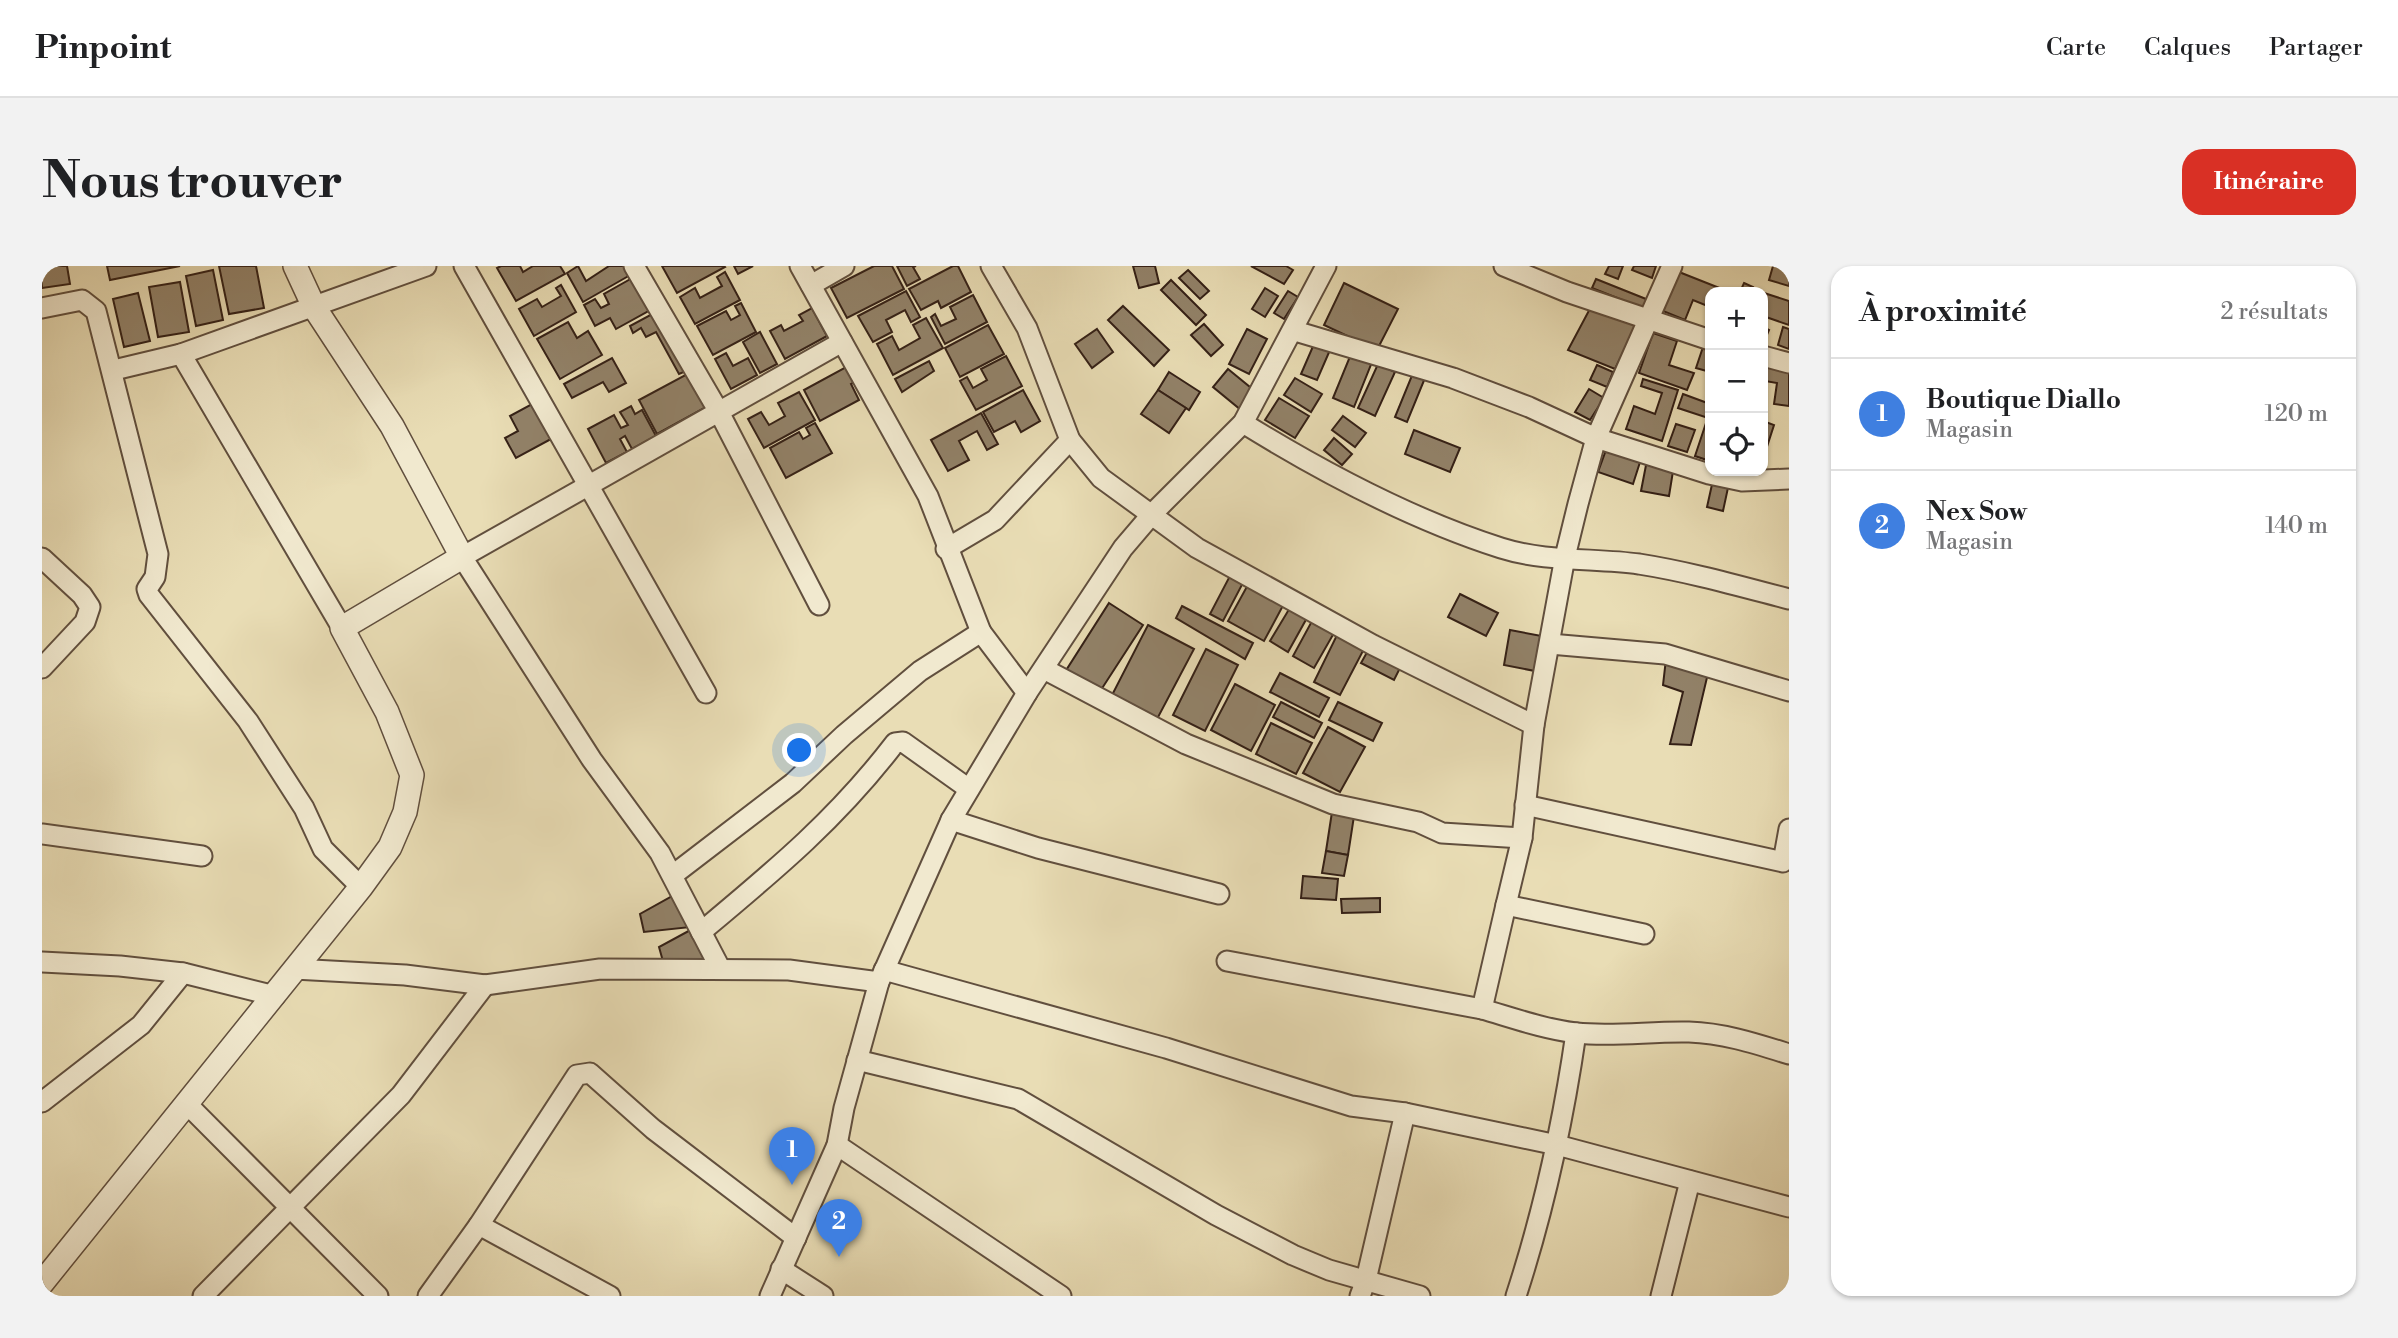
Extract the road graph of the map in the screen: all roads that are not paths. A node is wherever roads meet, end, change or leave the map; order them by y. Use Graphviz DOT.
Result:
graph roads {
  1 [pos="295,266"];
  2 [pos="426,266"];
  3 [pos="464,266"];
  4 [pos="634,266"];
  5 [pos="800,266"];
  6 [pos="844,266"];
  7 [pos="991,266"];
  8 [pos="1326,266"];
  9 [pos="1504,266"];
  10 [pos="1671,266"];
  11 [pos="811,285"];
  12 [pos="314,307"];
  13 [pos="42,308"];
  14 [pos="1646,318"];
  15 [pos="1294,331"];
  16 [pos="1705,338"];
  17 [pos="842,342"];
  18 [pos="181,354"];
  19 [pos="1768,357"];
  20 [pos="1789,363"];
  21 [pos="114,370"];
  22 [pos="719,412"];
  23 [pos="1243,423"];
  24 [pos="1595,438"];
  25 [pos="1070,440"];
  26 [pos="1789,479"];
  27 [pos="589,486"];
  28 [pos="1152,514"];
  29 [pos="946,549"];
  30 [pos="461,557"];
  31 [pos="1565,557"];
  32 [pos="42,558"];
  33 [pos="1789,599"];
  34 [pos="819,606"];
  35 [pos="342,628"];
  36 [pos="981,632"];
  37 [pos="1550,644"];
  38 [pos="42,668"];
  39 [pos="1044,668"];
  40 [pos="1789,691"];
  41 [pos="706,692"];
  42 [pos="1027,693"];
  43 [pos="1534,725"];
  44 [pos="969,789"];
  45 [pos="1525,805"];
  46 [pos="951,820"];
  47 [pos="1789,829"];
  48 [pos="42,834"];
  49 [pos="1522,838"];
  50 [pos="202,856"];
  51 [pos="1786,862"];
  52 [pos="673,875"];
  53 [pos="361,887"];
  54 [pos="1219,894"];
  55 [pos="1506,905"];
  56 [pos="701,932"];
  57 [pos="1644,934"];
  58 [pos="1227,961"];
  59 [pos="42,962"];
  60 [pos="720,968"];
  61 [pos="294,969"];
  62 [pos="183,973"];
  63 [pos="882,976"];
  64 [pos="485,985"];
  65 [pos="275,996"];
  66 [pos="1482,1010"];
  67 [pos="1576,1033"];
  68 [pos="1789,1054"];
  69 [pos="857,1060"];
  70 [pos="42,1102"];
  71 [pos="186,1103"];
  72 [pos="1405,1113"];
  73 [pos="837,1145"];
  74 [pos="1558,1145"];
  75 [pos="1690,1181"];
  76 [pos="1789,1207"];
  77 [pos="290,1208"];
  78 [pos="479,1225"];
  79 [pos="796,1238"];
  80 [pos="781,1269"];
  81 [pos="42,1283"];
  82 [pos="1363,1288"];
  83 [pos="203,1296"];
  84 [pos="378,1296"];
  85 [pos="428,1296"];
  86 [pos="610,1296"];
  87 [pos="770,1296"];
  88 [pos="823,1296"];
  89 [pos="1061,1296"];
  90 [pos="1420,1296"];
  91 [pos="1516,1296"];
  92 [pos="1661,1296"];
  1 -- 12 [label="street"];
  2 -- 12 [label="street"];
  3 -- 27 [label="street"];
  4 -- 22 [label="street"];
  5 -- 11 [label="street"];
  6 -- 11 [label="street"];
  7 -- 25 [label="street"];
  8 -- 15 [label="street"];
  9 -- 14 [label="street"];
  10 -- 14 [label="street"];
  11 -- 17 [label="street"];
  12 -- 18 [label="street"];
  12 -- 30 [label="street"];
  13 -- 21 [label="street"];
  14 -- 16 [label="street"];
  14 -- 24 [label="street"];
  15 -- 23 [label="street"];
  15 -- 24 [label="street"];
  17 -- 22 [label="street"];
  17 -- 29 [label="street"];
  18 -- 21 [label="street"];
  18 -- 35 [label="street"];
  19 -- 20 [label="street"];
  21 -- 53 [label="street"];
  22 -- 27 [label="street"];
  22 -- 34 [label="street"];
  23 -- 28 [label="street"];
  23 -- 31 [label="street"];
  24 -- 26 [label="street"];
  24 -- 31 [label="street"];
  25 -- 28 [label="street"];
  25 -- 29 [label="street"];
  27 -- 30 [label="street"];
  27 -- 41 [label="street"];
  28 -- 39 [label="street"];
  28 -- 43 [label="street"];
  29 -- 36 [label="street"];
  30 -- 35 [label="street"];
  30 -- 52 [label="street"];
  31 -- 33 [label="street"];
  31 -- 37 [label="street"];
  32 -- 38 [label="street"];
  35 -- 53 [label="street"];
  36 -- 42 [label="street"];
  36 -- 52 [label="street"];
  37 -- 40 [label="street"];
  37 -- 43 [label="street"];
  39 -- 42 [label="street"];
  39 -- 49 [label="street"];
  42 -- 44 [label="street"];
  43 -- 45 [label="street"];
  44 -- 46 [label="street"];
  44 -- 56 [label="street"];
  45 -- 49 [label="street"];
  45 -- 51 [label="street"];
  46 -- 54 [label="street"];
  46 -- 63 [label="street"];
  47 -- 51 [label="street"];
  48 -- 50 [label="street"];
  49 -- 55 [label="street"];
  52 -- 56 [label="street"];
  53 -- 61 [label="street"];
  55 -- 57 [label="street"];
  55 -- 66 [label="street"];
  56 -- 60 [label="street"];
  58 -- 66 [label="street"];
  59 -- 62 [label="street"];
  60 -- 63 [label="street"];
  60 -- 64 [label="street"];
  61 -- 64 [label="street"];
  61 -- 65 [label="street"];
  62 -- 65 [label="street"];
  62 -- 70 [label="street"];
  63 -- 69 [label="street"];
  63 -- 72 [label="street"];
  64 -- 77 [label="street"];
  65 -- 71 [label="street"];
  66 -- 67 [label="street"];
  67 -- 68 [label="street"];
  67 -- 74 [label="street"];
  69 -- 73 [label="street"];
  69 -- 82 [label="street"];
  71 -- 77 [label="street"];
  71 -- 81 [label="street"];
  72 -- 74 [label="street"];
  72 -- 82 [label="street"];
  73 -- 79 [label="street"];
  73 -- 89 [label="street"];
  74 -- 75 [label="street"];
  74 -- 91 [label="street"];
  75 -- 76 [label="street"];
  75 -- 92 [label="street"];
  77 -- 83 [label="street"];
  77 -- 84 [label="street"];
  78 -- 79 [label="street"];
  78 -- 85 [label="street"];
  78 -- 86 [label="street"];
  79 -- 80 [label="street"];
  80 -- 87 [label="street"];
  80 -- 88 [label="street"];
  82 -- 90 [label="street"];
}
